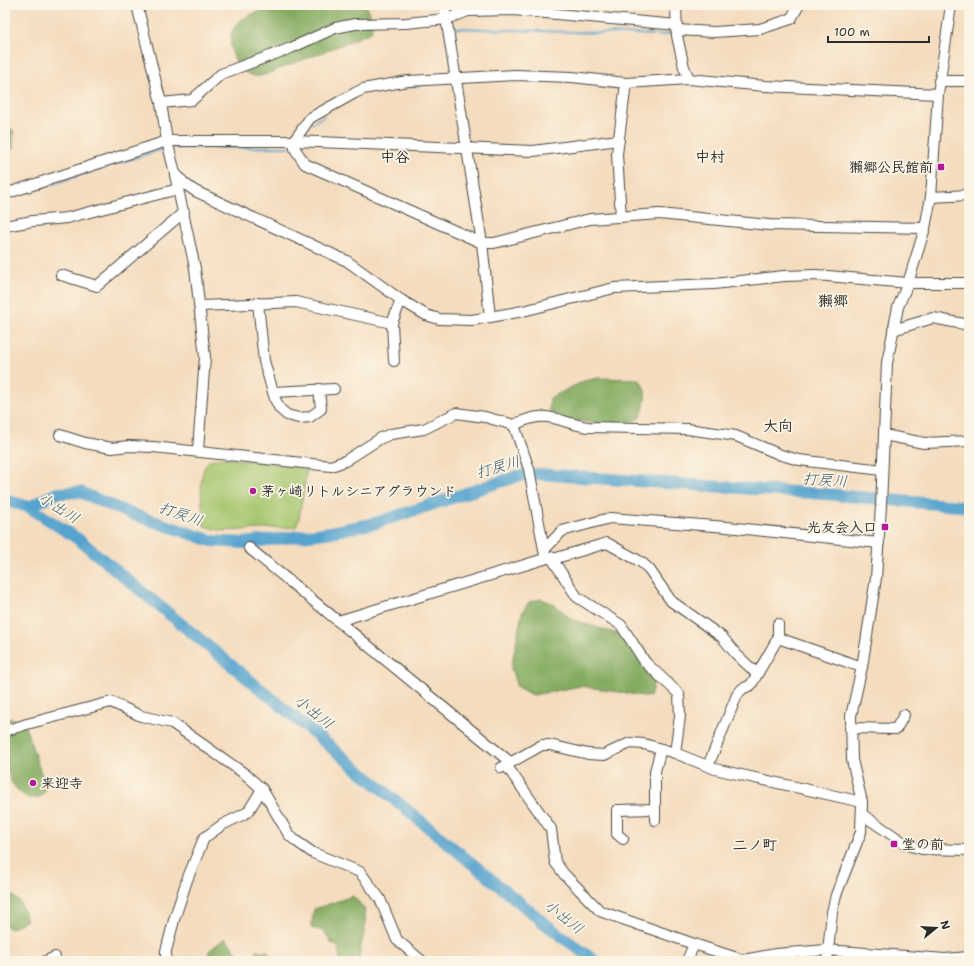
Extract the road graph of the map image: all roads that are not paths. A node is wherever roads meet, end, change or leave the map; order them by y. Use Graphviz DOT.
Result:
graph roads {
  1 [pos="137,5"];
  2 [pos="444,5"];
  3 [pos="676,5"];
  4 [pos="799,5"];
  5 [pos="951,5"];
  6 [pos="447,19"];
  7 [pos="677,27"];
  8 [pos="457,78"];
  9 [pos="689,79"];
  10 [pos="940,81"];
  11 [pos="969,81"];
  12 [pos="626,83"];
  13 [pos="938,94"];
  14 [pos="161,103"];
  15 [pos="619,140"];
  16 [pos="294,141"];
  17 [pos="168,146"];
  18 [pos="467,149"];
  19 [pos="175,173"];
  20 [pos="178,189"];
  21 [pos="5,194"];
  22 [pos="969,195"];
  23 [pos="931,197"];
  24 [pos="184,212"];
  25 [pos="621,217"];
  26 [pos="5,226"];
  27 [pos="925,228"];
  28 [pos="482,244"];
  29 [pos="61,275"];
  30 [pos="969,282"];
  31 [pos="908,283"];
  32 [pos="401,300"];
  33 [pos="258,303"];
  34 [pos="200,306"];
  35 [pos="490,318"];
  36 [pos="392,323"];
  37 [pos="969,325"];
  38 [pos="893,330"];
  39 [pos="394,361"];
  40 [pos="334,388"];
  41 [pos="319,390"];
  42 [pos="273,392"];
  43 [pos="514,424"];
  44 [pos="60,435"];
  45 [pos="884,436"];
  46 [pos="969,441"];
  47 [pos="198,450"];
  48 [pos="882,470"];
  49 [pos="879,542"];
  50 [pos="249,548"];
  51 [pos="547,556"];
  52 [pos="338,621"];
  53 [pos="778,624"];
  54 [pos="778,638"];
  55 [pos="862,667"];
  56 [pos="757,674"];
  57 [pos="904,715"];
  58 [pos="850,728"];
  59 [pos="5,731"];
  60 [pos="661,749"];
  61 [pos="675,753"];
  62 [pos="506,765"];
  63 [pos="708,766"];
  64 [pos="262,789"];
  65 [pos="862,802"];
  66 [pos="655,810"];
  67 [pos="863,815"];
  68 [pos="655,820"];
  69 [pos="623,839"];
  70 [pos="969,850"];
  71 [pos="694,944"];
  72 [pos="827,950"];
  73 [pos="969,957"];
  74 [pos="166,961"];
  75 [pos="422,961"];
  76 [pos="687,961"];
  77 [pos="827,961"];
  1 -- 14 [label="street"];
  2 -- 6 [label="street"];
  3 -- 7 [label="street"];
  4 -- 7 [label="street"];
  5 -- 10 [label="street"];
  6 -- 7 [label="street"];
  6 -- 8 [label="street"];
  6 -- 14 [label="street"];
  7 -- 9 [label="street"];
  8 -- 12 [label="street"];
  8 -- 16 [label="street"];
  8 -- 18 [label="street"];
  9 -- 12 [label="street"];
  9 -- 13 [label="street"];
  10 -- 11 [label="street"];
  10 -- 13 [label="street"];
  12 -- 15 [label="street"];
  13 -- 23 [label="street"];
  14 -- 17 [label="street"];
  15 -- 18 [label="street"];
  15 -- 25 [label="street"];
  16 -- 17 [label="street"];
  16 -- 18 [label="street"];
  16 -- 28 [label="street"];
  17 -- 19 [label="street"];
  17 -- 21 [label="street"];
  18 -- 28 [label="street"];
  19 -- 20 [label="street"];
  19 -- 32 [label="street"];
  20 -- 24 [label="street"];
  20 -- 26 [label="street"];
  22 -- 23 [label="street"];
  23 -- 27 [label="street"];
  24 -- 29 [label="street"];
  24 -- 34 [label="street"];
  25 -- 27 [label="street"];
  25 -- 28 [label="street"];
  27 -- 31 [label="street"];
  28 -- 35 [label="street"];
  30 -- 31 [label="street"];
  31 -- 35 [label="street"];
  31 -- 38 [label="street"];
  32 -- 35 [label="street"];
  32 -- 36 [label="street"];
  33 -- 34 [label="street"];
  33 -- 36 [label="street"];
  33 -- 42 [label="street"];
  34 -- 47 [label="street"];
  36 -- 39 [label="street"];
  37 -- 38 [label="street"];
  38 -- 45 [label="street"];
  40 -- 41 [label="street"];
  41 -- 42 [label="street"];
  41 -- 42 [label="street"];
  43 -- 47 [label="street"];
  43 -- 48 [label="street"];
  43 -- 51 [label="street"];
  44 -- 47 [label="street"];
  45 -- 46 [label="street"];
  45 -- 48 [label="street"];
  48 -- 49 [label="street"];
  49 -- 51 [label="street"];
  49 -- 55 [label="street"];
  50 -- 52 [label="street"];
  51 -- 52 [label="street"];
  51 -- 56 [label="street"];
  51 -- 61 [label="street"];
  52 -- 62 [label="street"];
  53 -- 54 [label="street"];
  54 -- 55 [label="street"];
  54 -- 56 [label="street"];
  55 -- 58 [label="street"];
  56 -- 63 [label="street"];
  57 -- 58 [label="street"];
  58 -- 65 [label="street"];
  59 -- 64 [label="street"];
  60 -- 61 [label="street"];
  60 -- 62 [label="street"];
  60 -- 66 [label="street"];
  61 -- 63 [label="street"];
  62 -- 71 [label="street"];
  63 -- 65 [label="street"];
  64 -- 74 [label="street"];
  64 -- 75 [label="street"];
  65 -- 67 [label="street"];
  66 -- 68 [label="street"];
  66 -- 69 [label="street"];
  67 -- 70 [label="street"];
  67 -- 72 [label="street"];
  71 -- 72 [label="street"];
  71 -- 76 [label="street"];
  72 -- 73 [label="street"];
  72 -- 77 [label="street"];
}
